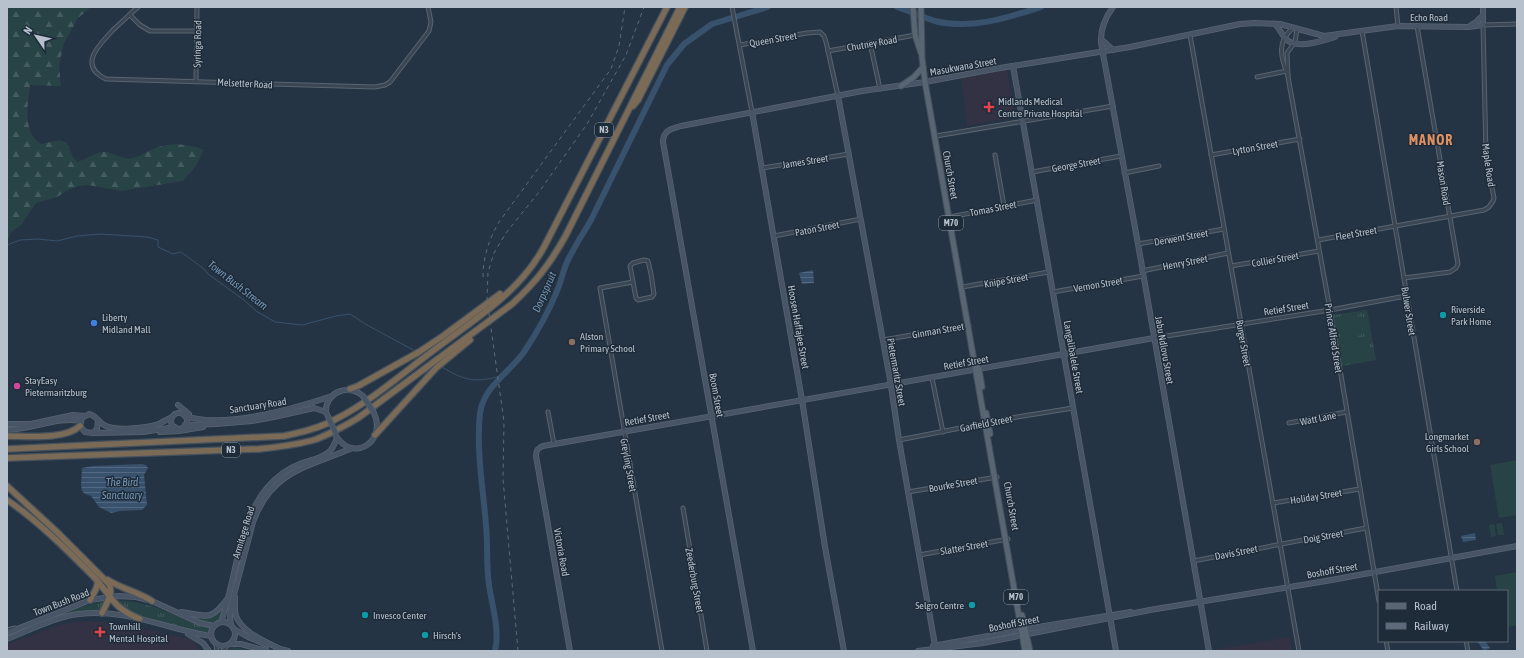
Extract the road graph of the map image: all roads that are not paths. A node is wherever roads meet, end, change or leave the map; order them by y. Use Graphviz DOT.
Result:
graph roads {
  1 [pos="138,7"];
  2 [pos="197,7"];
  3 [pos="428,7"];
  4 [pos="667,7"];
  5 [pos="680,7"];
  6 [pos="685,7"];
  7 [pos="913,7"];
  8 [pos="921,7"];
  9 [pos="1113,7"];
  10 [pos="1396,7"];
  11 [pos="1483,7"];
  12 [pos="733,9"];
  13 [pos="130,14"];
  14 [pos="1483,15"];
  15 [pos="1275,24"];
  16 [pos="1517,24"];
  17 [pos="1483,25"];
  18 [pos="1398,26"];
  19 [pos="1417,26"];
  20 [pos="1468,27"];
  21 [pos="1295,28"];
  22 [pos="196,31"];
  23 [pos="1362,31"];
  24 [pos="1342,34"];
  25 [pos="915,35"];
  26 [pos="1190,35"];
  27 [pos="1284,36"];
  28 [pos="1101,41"];
  29 [pos="870,43"];
  30 [pos="1293,44"];
  31 [pos="740,45"];
  32 [pos="1113,50"];
  33 [pos="828,51"];
  34 [pos="1102,52"];
  35 [pos="1093,53"];
  36 [pos="922,58"];
  37 [pos="1013,66"];
  38 [pos="923,67"];
  39 [pos="1287,71"];
  40 [pos="1257,76"];
  41 [pos="196,81"];
  42 [pos="925,82"];
  43 [pos="901,86"];
  44 [pos="880,88"];
  45 [pos="838,96"];
  46 [pos="1113,106"];
  47 [pos="752,112"];
  48 [pos="625,118"];
  49 [pos="1023,121"];
  50 [pos="936,136"];
  51 [pos="1300,139"];
  52 [pos="663,142"];
  53 [pos="849,154"];
  54 [pos="995,155"];
  55 [pos="1211,155"];
  56 [pos="1121,156"];
  57 [pos="1160,166"];
  58 [pos="762,168"];
  59 [pos="1032,172"];
  60 [pos="1124,173"];
  61 [pos="1037,200"];
  62 [pos="1004,206"];
  63 [pos="1450,216"];
  64 [pos="950,217"];
  65 [pos="861,220"];
  66 [pos="1395,226"];
  67 [pos="1224,229"];
  68 [pos="774,236"];
  69 [pos="1318,240"];
  70 [pos="1138,244"];
  71 [pos="544,247"];
  72 [pos="1320,251"];
  73 [pos="1228,253"];
  74 [pos="1231,266"];
  75 [pos="1142,271"];
  76 [pos="1049,272"];
  77 [pos="1143,276"];
  78 [pos="1404,278"];
  79 [pos="633,282"];
  80 [pos="962,287"];
  81 [pos="1053,292"];
  82 [pos="1406,296"];
  83 [pos="1330,310"];
  84 [pos="1241,324"];
  85 [pos="969,325"];
  86 [pos="1154,338"];
  87 [pos="883,340"];
  88 [pos="1064,354"];
  89 [pos="436,364"];
  90 [pos="977,368"];
  91 [pos="932,378"];
  92 [pos="891,384"];
  93 [pos="350,389"];
  94 [pos="332,396"];
  95 [pos="802,400"];
  96 [pos="178,405"];
  97 [pos="1073,408"];
  98 [pos="326,412"];
  99 [pos="548,412"];
  100 [pos="1346,412"];
  101 [pos="84,416"];
  102 [pos="185,416"];
  103 [pos="711,416"];
  104 [pos="172,417"];
  105 [pos="204,420"];
  106 [pos="98,421"];
  107 [pos="986,423"];
  108 [pos="1289,423"];
  109 [pos="7,424"];
  110 [pos="80,424"];
  111 [pos="216,424"];
  112 [pos="185,425"];
  113 [pos="175,427"];
  114 [pos="7,430"];
  115 [pos="148,432"];
  116 [pos="623,432"];
  117 [pos="943,432"];
  118 [pos="93,433"];
  119 [pos="375,435"];
  120 [pos="7,436"];
  121 [pos="336,436"];
  122 [pos="899,440"];
  123 [pos="554,444"];
  124 [pos="352,448"];
  125 [pos="7,449"];
  126 [pos="536,456"];
  127 [pos="7,458"];
  128 [pos="996,477"];
  129 [pos="7,486"];
  130 [pos="1360,489"];
  131 [pos="908,492"];
  132 [pos="7,500"];
  133 [pos="1273,503"];
  134 [pos="683,508"];
  135 [pos="1366,528"];
  136 [pos="1007,539"];
  137 [pos="1280,544"];
  138 [pos="1517,546"];
  139 [pos="919,555"];
  140 [pos="1451,558"];
  141 [pos="1193,560"];
  142 [pos="98,572"];
  143 [pos="1374,572"];
  144 [pos="98,582"];
  145 [pos="1288,586"];
  146 [pos="1457,590"];
  147 [pos="235,592"];
  148 [pos="1378,594"];
  149 [pos="229,596"];
  150 [pos="109,597"];
  151 [pos="90,600"];
  152 [pos="152,601"];
  153 [pos="1200,602"];
  154 [pos="176,611"];
  155 [pos="102,613"];
  156 [pos="1110,617"];
  157 [pos="140,618"];
  158 [pos="220,622"];
  159 [pos="214,626"];
  160 [pos="233,627"];
  161 [pos="18,628"];
  162 [pos="177,629"];
  163 [pos="7,630"];
  164 [pos="1024,632"];
  165 [pos="7,633"];
  166 [pos="211,636"];
  167 [pos="7,639"];
  168 [pos="216,645"];
  169 [pos="229,645"];
  170 [pos="278,648"];
  171 [pos="936,649"];
  172 [pos="209,651"];
  173 [pos="217,651"];
  174 [pos="223,651"];
  175 [pos="267,651"];
  176 [pos="288,651"];
  177 [pos="570,651"];
  178 [pos="662,651"];
  179 [pos="707,651"];
  180 [pos="754,651"];
  181 [pos="844,651"];
  182 [pos="918,651"];
  183 [pos="1026,651"];
  184 [pos="1030,651"];
  185 [pos="1116,651"];
  186 [pos="1208,651"];
  187 [pos="1299,651"];
  1 -- 13 [label="street, Melsetter Road"];
  2 -- 22 [label="street, Syringa Road"];
  3 -- 41 [label="street, Melsetter Road"];
  4 -- 71 [label="highway, N3"];
  5 -- 48 [label="highway, N3"];
  6 -- 48 [label="highway"];
  7 -- 25 [label="main road, Church Street / M70"];
  8 -- 36 [label="main road, Church Street / M70"];
  9 -- 28 [label="street"];
  10 -- 18 [label="street"];
  11 -- 14 [label="street"];
  12 -- 31 [label="street, Hoosen Haffajee Street"];
  13 -- 22 [label="street"];
  13 -- 41 [label="street, Melsetter Road"];
  14 -- 17 [label="street"];
  14 -- 20 [label="street"];
  15 -- 21 [label="street, Echo Road"];
  15 -- 26 [label="street, Masukwana Street"];
  15 -- 27 [label="street"];
  16 -- 17 [label="street, Echo Road"];
  17 -- 20 [label="street, Echo Road"];
  17 -- 63 [label="street, Maple Road"];
  18 -- 19 [label="street, Echo Road"];
  18 -- 23 [label="street, Echo Road"];
  19 -- 20 [label="street, Echo Road"];
  19 -- 63 [label="street, Mason Road"];
  21 -- 24 [label="street, Echo Road"];
  21 -- 27 [label="street"];
  21 -- 30 [label="street, Prince Alfred Street"];
  22 -- 41 [label="street, Syringa Road"];
  23 -- 24 [label="street, Echo Road"];
  23 -- 66 [label="street, Bulwer Street"];
  24 -- 30 [label="street, Echo Road"];
  25 -- 29 [label="street, Chutney Road"];
  25 -- 36 [label="main road, Church Street / M70"];
  26 -- 32 [label="street, Masukwana Street"];
  26 -- 55 [label="street, Burger Street"];
  27 -- 30 [label="street"];
  27 -- 39 [label="street, Prince Alfred Street"];
  28 -- 32 [label="street"];
  28 -- 34 [label="street, Jabu Ndlovu Street"];
  28 -- 35 [label="street"];
  29 -- 33 [label="street, Chutney Road"];
  29 -- 44 [label="street"];
  30 -- 39 [label="street, Prince Alfred Street"];
  31 -- 33 [label="street, Queen Street"];
  31 -- 47 [label="street, Hoosen Haffajee Street"];
  32 -- 34 [label="street, Masukwana Street"];
  33 -- 45 [label="street"];
  34 -- 35 [label="street, Masukwana Street"];
  34 -- 46 [label="street, Jabu Ndlovu Street"];
  35 -- 37 [label="street, Masukwana Street"];
  36 -- 38 [label="main road, Church Street / M70"];
  37 -- 42 [label="street, Masukwana Street"];
  37 -- 49 [label="street, Langalibalele Street"];
  38 -- 42 [label="main road, Church Street / M70"];
  38 -- 43 [label="main road"];
  39 -- 40 [label="street"];
  39 -- 51 [label="street, Prince Alfred Street"];
  42 -- 43 [label="street, Masukwana Street"];
  42 -- 50 [label="main road, Church Street / M70"];
  43 -- 44 [label="street, Masukwana Street"];
  44 -- 45 [label="street, Masukwana Street"];
  45 -- 47 [label="street, Masukwana Street"];
  45 -- 53 [label="street, Pietermaritz Street"];
  46 -- 49 [label="street"];
  46 -- 56 [label="street, Jabu Ndlovu Street"];
  47 -- 52 [label="street, Masukwana Street"];
  47 -- 58 [label="street, Hoosen Haffajee Street"];
  48 -- 89 [label="highway, N3"];
  49 -- 50 [label="street"];
  49 -- 59 [label="street, Langalibalele Street"];
  50 -- 64 [label="main road, Church Street / M70"];
  51 -- 55 [label="street, Lytton Street"];
  51 -- 69 [label="street, Prince Alfred Street"];
  52 -- 103 [label="street, Boom Street"];
  53 -- 58 [label="street, James Street"];
  53 -- 65 [label="street, Pietermaritz Street"];
  54 -- 62 [label="street"];
  55 -- 67 [label="street, Burger Street"];
  56 -- 59 [label="street, George Street"];
  56 -- 60 [label="street, Jabu Ndlovu Street"];
  57 -- 60 [label="street"];
  58 -- 68 [label="street, Hoosen Haffajee Street"];
  59 -- 61 [label="street, Langalibalele Street"];
  60 -- 70 [label="street, Jabu Ndlovu Street"];
  61 -- 62 [label="street, Tomas Street"];
  61 -- 76 [label="street, Langalibalele Street"];
  62 -- 64 [label="street, Tomas Street"];
  63 -- 66 [label="street, Maple Road"];
  63 -- 78 [label="street, Mason Road"];
  64 -- 80 [label="main road, Church Street / M70"];
  65 -- 68 [label="street, Paton Street"];
  65 -- 87 [label="street, Pietermaritz Street"];
  66 -- 69 [label="street, Fleet Street"];
  66 -- 78 [label="street, Bulwer Street"];
  67 -- 70 [label="street, Derwent Street"];
  67 -- 73 [label="street, Burger Street"];
  68 -- 95 [label="street, Hoosen Haffajee Street"];
  69 -- 72 [label="street, Prince Alfred Street"];
  70 -- 75 [label="street, Jabu Ndlovu Street"];
  71 -- 93 [label="highway"];
  71 -- 125 [label="highway, N3"];
  72 -- 74 [label="street, Collier Street"];
  72 -- 83 [label="street, Prince Alfred Street"];
  73 -- 74 [label="street, Burger Street"];
  73 -- 75 [label="street, Henry Street"];
  74 -- 84 [label="street, Burger Street"];
  75 -- 77 [label="street, Jabu Ndlovu Street"];
  76 -- 80 [label="street, Knipe Street"];
  76 -- 81 [label="street, Langalibalele Street"];
  77 -- 81 [label="street, Vernon Street"];
  77 -- 86 [label="street, Jabu Ndlovu Street"];
  78 -- 82 [label="street, Bulwer Street"];
  79 -- 79 [label="street"];
  79 -- 116 [label="street, Greyling Street"];
  80 -- 85 [label="main road, Church Street / M70"];
  81 -- 88 [label="street, Langalibalele Street"];
  82 -- 83 [label="street, Retief Street"];
  82 -- 140 [label="street, Bulwer Street"];
  83 -- 84 [label="street, Retief Street"];
  83 -- 100 [label="street, Prince Alfred Street"];
  84 -- 86 [label="street, Retief Street"];
  84 -- 133 [label="street, Burger Street"];
  85 -- 87 [label="street, Ginman Street"];
  85 -- 90 [label="main road, Church Street / M70"];
  86 -- 88 [label="street, Retief Street"];
  86 -- 141 [label="street, Jabu Ndlovu Street"];
  87 -- 92 [label="street, Pietermaritz Street"];
  88 -- 90 [label="street, Retief Street"];
  88 -- 97 [label="street, Langalibalele Street"];
  89 -- 119 [label="highway"];
  89 -- 127 [label="highway, N3"];
  90 -- 91 [label="street, Retief Street"];
  90 -- 107 [label="main road, Church Street / M70"];
  91 -- 92 [label="street, Retief Street"];
  91 -- 117 [label="street"];
  92 -- 95 [label="street, Retief Street"];
  92 -- 122 [label="street, Pietermaritz Street"];
  93 -- 94 [label="street"];
  93 -- 119 [label="street, bridge"];
  94 -- 98 [label="street"];
  94 -- 105 [label="street, Sanctuary Road"];
  95 -- 103 [label="street, Retief Street"];
  95 -- 181 [label="street, Hoosen Haffajee Street"];
  96 -- 105 [label="street"];
  97 -- 107 [label="street, Garfield Street"];
  97 -- 156 [label="street, Langalibalele Street"];
  98 -- 111 [label="street, Sanctuary Road"];
  98 -- 121 [label="street, bridge"];
  99 -- 123 [label="street"];
  100 -- 108 [label="street, Watt Lane"];
  100 -- 130 [label="street, Prince Alfred Street"];
  101 -- 106 [label="street"];
  101 -- 109 [label="street"];
  101 -- 110 [label="street"];
  102 -- 104 [label="street"];
  102 -- 105 [label="street, Sanctuary Road"];
  102 -- 112 [label="street"];
  103 -- 116 [label="street, Retief Street"];
  103 -- 180 [label="street, Boom Street"];
  104 -- 106 [label="street"];
  104 -- 113 [label="street"];
  106 -- 118 [label="street"];
  107 -- 117 [label="street, Garfield Street"];
  107 -- 128 [label="main road, Church Street / M70"];
  110 -- 114 [label="street"];
  110 -- 118 [label="street"];
  110 -- 120 [label="highway"];
  111 -- 112 [label="street, Sanctuary Road"];
  111 -- 115 [label="street"];
  112 -- 113 [label="street"];
  113 -- 115 [label="street"];
  115 -- 118 [label="street"];
  116 -- 123 [label="street, Retief Street"];
  116 -- 178 [label="street, Greyling Street"];
  117 -- 122 [label="street, Garfield Street"];
  119 -- 124 [label="street"];
  121 -- 124 [label="street"];
  121 -- 149 [label="street, Armitage Road"];
  122 -- 131 [label="street, Pietermaritz Street"];
  123 -- 126 [label="street, Retief Street"];
  124 -- 147 [label="street, Armitage Road"];
  126 -- 177 [label="street, Victoria Road"];
  128 -- 131 [label="street, Bourke Street"];
  128 -- 136 [label="main road, Church Street / M70"];
  129 -- 142 [label="highway"];
  130 -- 133 [label="street, Holiday Street"];
  130 -- 135 [label="street, Prince Alfred Street"];
  131 -- 139 [label="street, Pietermaritz Street"];
  132 -- 144 [label="highway"];
  133 -- 137 [label="street, Burger Street"];
  134 -- 179 [label="street, Zeederburg Street"];
  135 -- 137 [label="street, Doig Street"];
  135 -- 143 [label="street, Prince Alfred Street"];
  136 -- 139 [label="street, Slatter Street"];
  136 -- 164 [label="main road, Church Street / M70"];
  137 -- 141 [label="street, Davis Street"];
  137 -- 145 [label="street, Burger Street"];
  138 -- 140 [label="street, Boshoff Street"];
  139 -- 171 [label="street, Pietermaritz Street"];
  140 -- 143 [label="street, Boshoff Street"];
  140 -- 146 [label="street, Bulwer Street"];
  141 -- 153 [label="street, Jabu Ndlovu Street"];
  142 -- 150 [label="highway"];
  142 -- 152 [label="highway"];
  143 -- 145 [label="street, Boshoff Street"];
  143 -- 148 [label="street, Prince Alfred Street"];
  144 -- 150 [label="highway"];
  144 -- 151 [label="highway"];
  145 -- 153 [label="street, Boshoff Street"];
  145 -- 187 [label="street, Burger Street"];
  147 -- 160 [label="street, Armitage Road"];
  147 -- 170 [label="street"];
  149 -- 154 [label="street"];
  149 -- 158 [label="street, Armitage Road"];
  150 -- 151 [label="street, Town Bush Road"];
  150 -- 152 [label="street, Town Bush Road"];
  150 -- 155 [label="highway"];
  150 -- 157 [label="highway"];
  151 -- 161 [label="street, Town Bush Road"];
  152 -- 154 [label="street, Town Bush Road"];
  153 -- 156 [label="street, Boshoff Street"];
  153 -- 186 [label="street, Jabu Ndlovu Street"];
  154 -- 159 [label="street, Town Bush Road"];
  155 -- 157 [label="street, Town Bush Road"];
  155 -- 167 [label="street, Town Bush Road"];
  156 -- 164 [label="street, Boshoff Street"];
  156 -- 185 [label="street, Langalibalele Street"];
  157 -- 162 [label="street, Town Bush Road"];
  158 -- 159 [label="street"];
  158 -- 160 [label="street"];
  159 -- 166 [label="street"];
  160 -- 169 [label="street"];
  160 -- 170 [label="street"];
  161 -- 163 [label="street"];
  161 -- 165 [label="street, Town Bush Road"];
  162 -- 166 [label="street, Town Bush Road"];
  162 -- 172 [label="street"];
  164 -- 171 [label="street, Boshoff Street"];
  164 -- 183 [label="main road, Church Street / M70"];
  164 -- 184 [label="main road, Church Street / M70"];
  166 -- 168 [label="street"];
  168 -- 169 [label="street"];
  168 -- 173 [label="street"];
  169 -- 174 [label="street"];
  169 -- 175 [label="street"];
  170 -- 176 [label="street"];
  171 -- 182 [label="street, Boshoff Street"];
}
